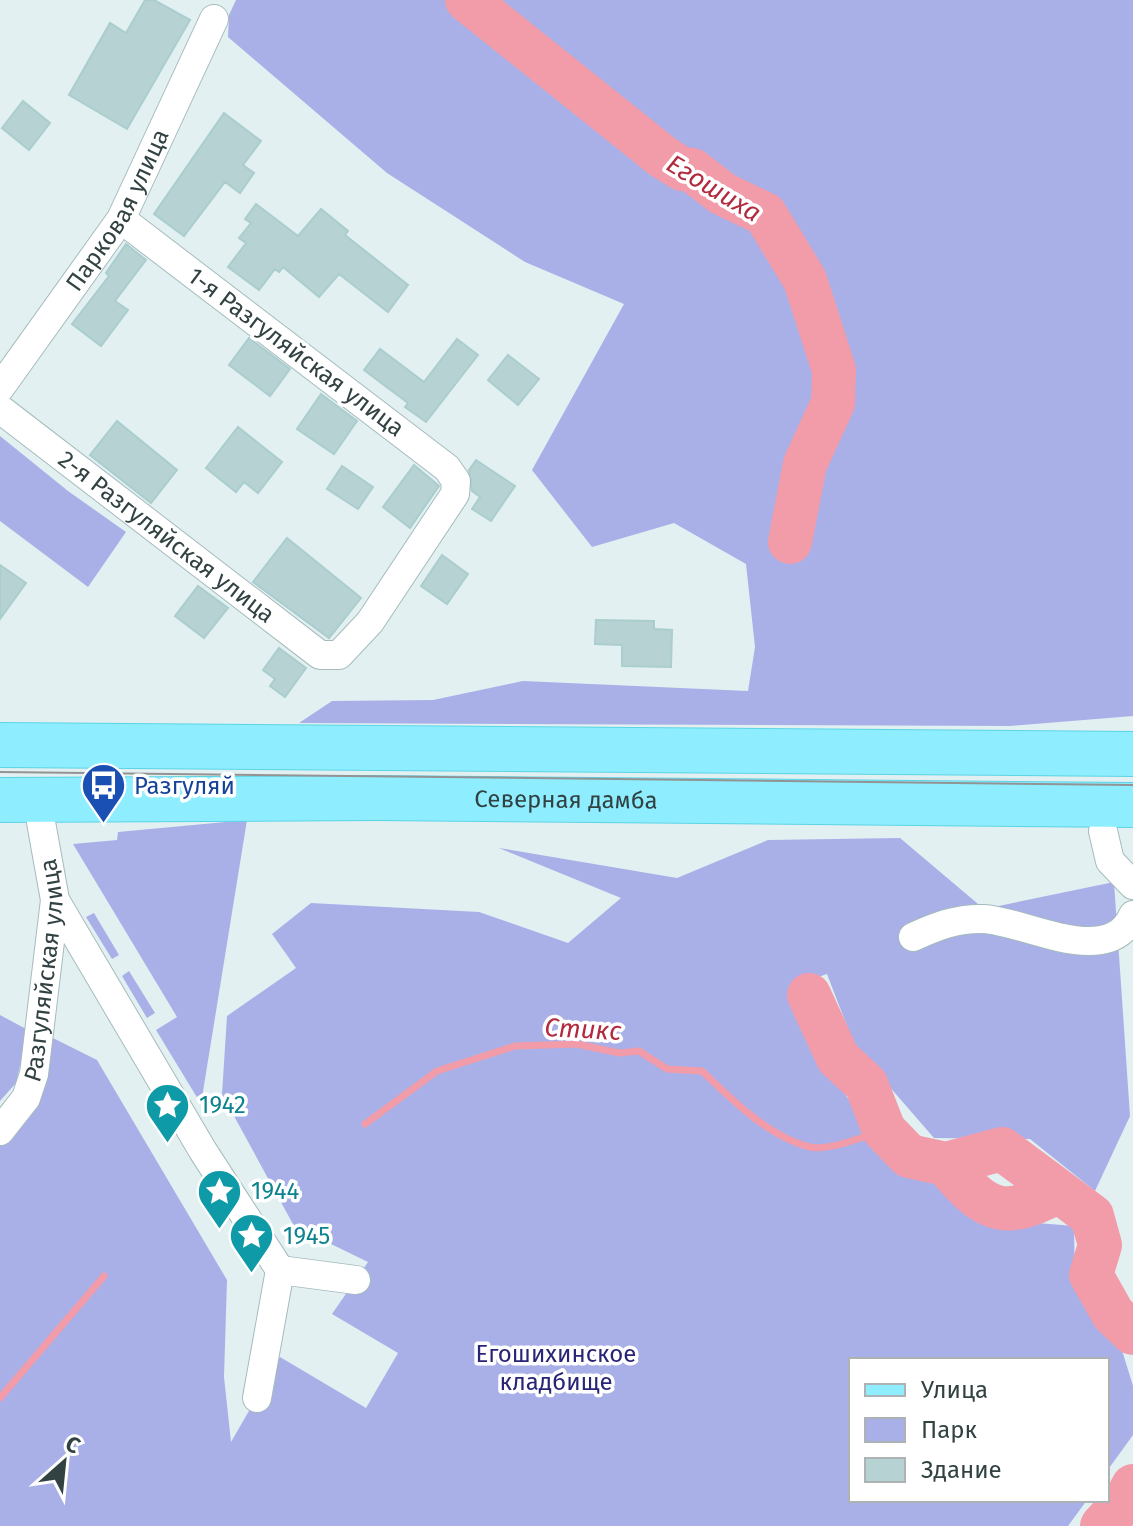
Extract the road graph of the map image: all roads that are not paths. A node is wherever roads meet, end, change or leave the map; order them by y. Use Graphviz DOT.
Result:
graph roads {
  1 [pos="214,19"];
  2 [pos="121,219"];
  3 [pos="0,388"];
  4 [pos="0,409"];
  5 [pos="339,655"];
  6 [pos="0,745"];
  7 [pos="1133,754"];
  8 [pos="18,800"];
  9 [pos="1118,818"];
  10 [pos="1133,885"];
  11 [pos="55,900"];
  12 [pos="1133,915"];
  13 [pos="913,937"];
  14 [pos="0,1131"];
  15 [pos="280,1270"];
  16 [pos="356,1280"];
  17 [pos="257,1398"];
  1 -- 2 [label="street, Парковая улица"];
  2 -- 3 [label="street, Парковая улица"];
  2 -- 5 [label="street, 1-я Разгуляйская улица"];
  4 -- 5 [label="street, 2-я Разгуляйская улица"];
  6 -- 7 [label="main road, Северная дамба"];
  8 -- 9 [label="main road, Северная дамба"];
  8 -- 11 [label="street, Разгуляйская улица"];
  9 -- 10 [label="street"];
  11 -- 14 [label="street, Разгуляйская улица"];
  11 -- 15 [label="street"];
  12 -- 13 [label="street"];
  15 -- 16 [label="street"];
  15 -- 17 [label="street"];
}
